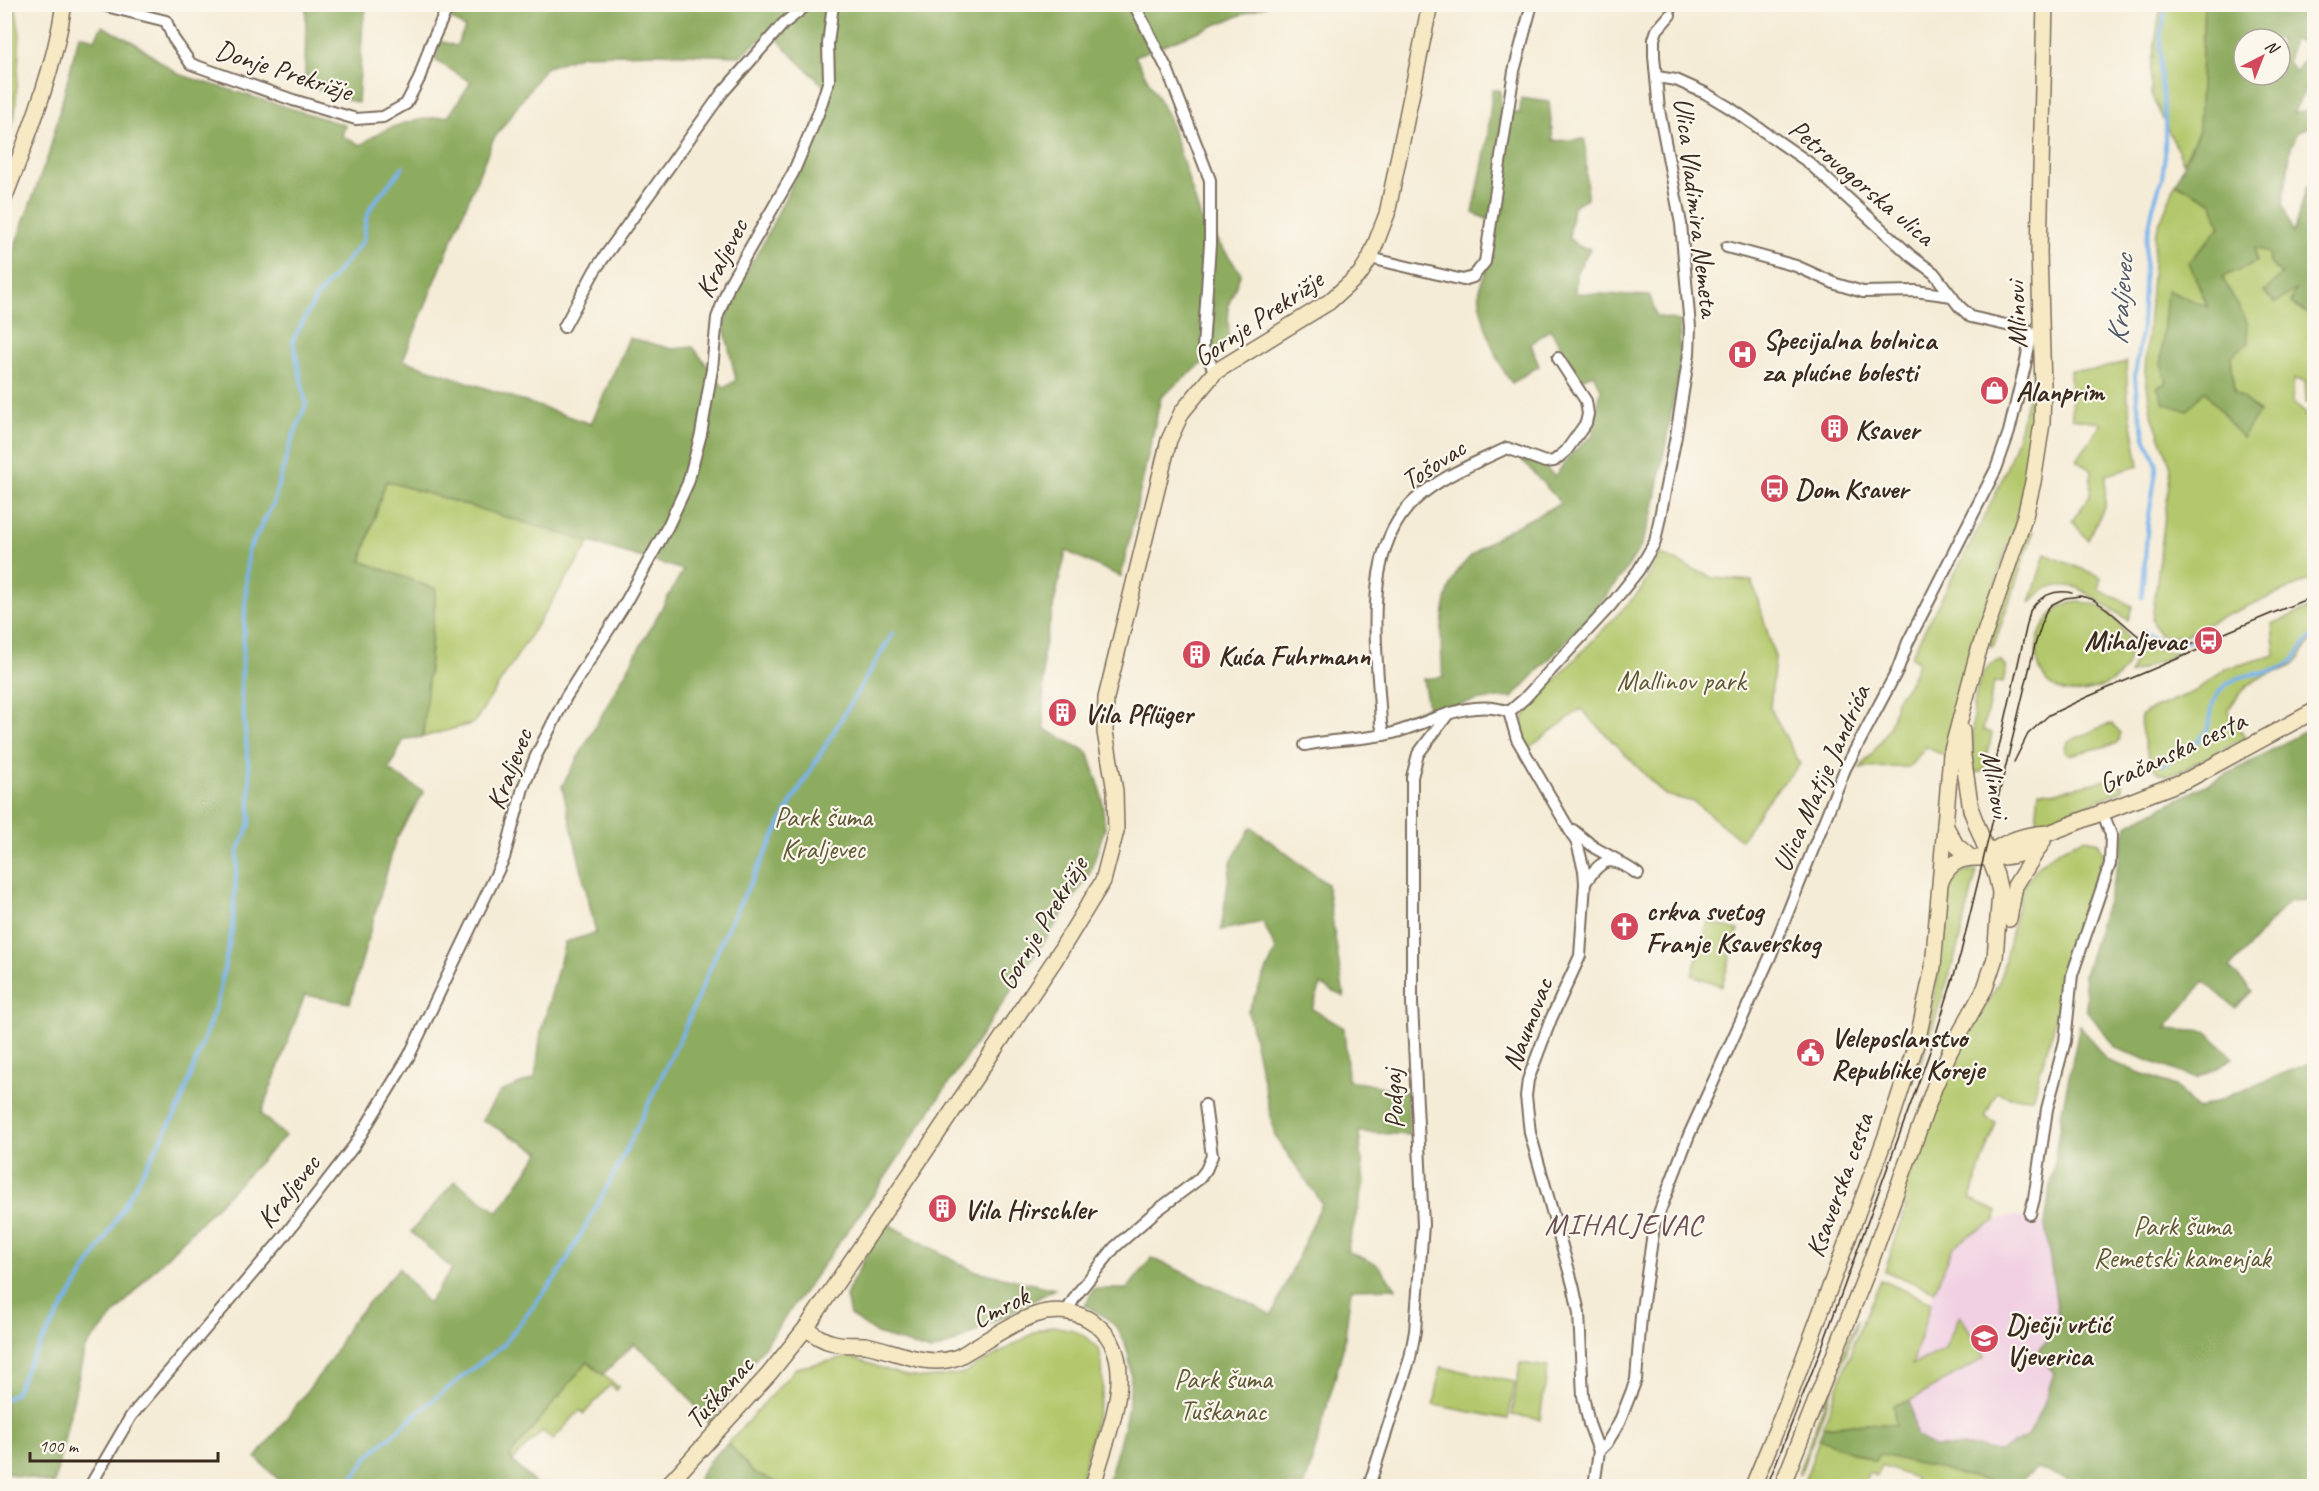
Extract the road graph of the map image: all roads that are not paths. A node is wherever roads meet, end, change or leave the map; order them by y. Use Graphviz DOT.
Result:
graph roads {
  1 [pos="64,4"];
  2 [pos="98,4"];
  3 [pos="449,4"];
  4 [pos="808,4"];
  5 [pos="833,4"];
  6 [pos="1134,4"];
  7 [pos="1430,4"];
  8 [pos="1532,4"];
  9 [pos="2045,4"];
  10 [pos="1670,15"];
  11 [pos="1657,77"];
  12 [pos="4,199"];
  13 [pos="1727,247"];
  14 [pos="1370,258"];
  15 [pos="1952,296"];
  16 [pos="564,327"];
  17 [pos="2028,330"];
  18 [pos="1558,358"];
  19 [pos="1215,372"];
  20 [pos="2314,711"];
  21 [pos="1509,712"];
  22 [pos="1448,714"];
  23 [pos="1962,719"];
  24 [pos="1384,735"];
  25 [pos="1305,745"];
  26 [pos="2103,813"];
  27 [pos="1944,821"];
  28 [pos="1568,826"];
  29 [pos="2046,837"];
  30 [pos="1987,856"];
  31 [pos="1970,857"];
  32 [pos="1617,861"];
  33 [pos="1638,874"];
  34 [pos="1585,883"];
  35 [pos="1940,884"];
  36 [pos="1995,958"];
  37 [pos="1205,1105"];
  38 [pos="2030,1214"];
  39 [pos="1066,1312"];
  40 [pos="806,1328"];
  41 [pos="1599,1451"];
  42 [pos="90,1486"];
  43 [pos="667,1486"];
  44 [pos="1093,1486"];
  45 [pos="1369,1486"];
  46 [pos="1594,1486"];
  47 [pos="1753,1486"];
  48 [pos="1782,1486"];
  1 -- 12 [label="main road"];
  2 -- 3 [label="street, Donje Prekrižje"];
  4 -- 16 [label="street"];
  5 -- 42 [label="street, Kraljevec"];
  6 -- 19 [label="street"];
  7 -- 14 [label="main road, Gornje Prekrižje"];
  8 -- 14 [label="street"];
  9 -- 23 [label="main road, Mlinovi"];
  10 -- 11 [label="street, Ulica Vladimira Nemeta"];
  11 -- 15 [label="street, Petrovogorska ulica"];
  11 -- 21 [label="street, Ulica Vladimira Nemeta"];
  13 -- 15 [label="street"];
  14 -- 19 [label="main road, Gornje Prekrižje"];
  15 -- 17 [label="street, Petrovogorska ulica"];
  17 -- 41 [label="street, Ulica Matije Jandrića"];
  18 -- 24 [label="street, Tošovac"];
  19 -- 40 [label="main road, Gornje Prekrižje"];
  20 -- 26 [label="main road, Gračanska cesta"];
  21 -- 22 [label="street"];
  21 -- 28 [label="street, Naumovac"];
  22 -- 24 [label="street"];
  22 -- 45 [label="street, Podgaj"];
  23 -- 27 [label="main road, Mlinovi"];
  23 -- 30 [label="main road, Mlinovi"];
  24 -- 25 [label="street"];
  26 -- 29 [label="main road, Gračanska cesta"];
  26 -- 38 [label="street"];
  27 -- 31 [label="main road"];
  27 -- 35 [label="main road, Ksaverska cesta"];
  28 -- 32 [label="street, Naumovac"];
  28 -- 34 [label="street, Naumovac"];
  29 -- 30 [label="main road, Gračanska cesta"];
  29 -- 36 [label="main road"];
  30 -- 31 [label="main road, Gračanska cesta"];
  30 -- 36 [label="main road, Ksaverska cesta"];
  31 -- 35 [label="main road"];
  32 -- 33 [label="street"];
  32 -- 34 [label="street"];
  34 -- 41 [label="street, Naumovac"];
  35 -- 47 [label="main road, Ksaverska cesta"];
  36 -- 48 [label="main road, Ksaverska cesta"];
  37 -- 39 [label="street, Cmrok"];
  39 -- 40 [label="main road, Cmrok"];
  39 -- 44 [label="main road"];
  40 -- 43 [label="main road, Tuškanac"];
  41 -- 46 [label="street, Ulica Matije Jandrića"];
}
